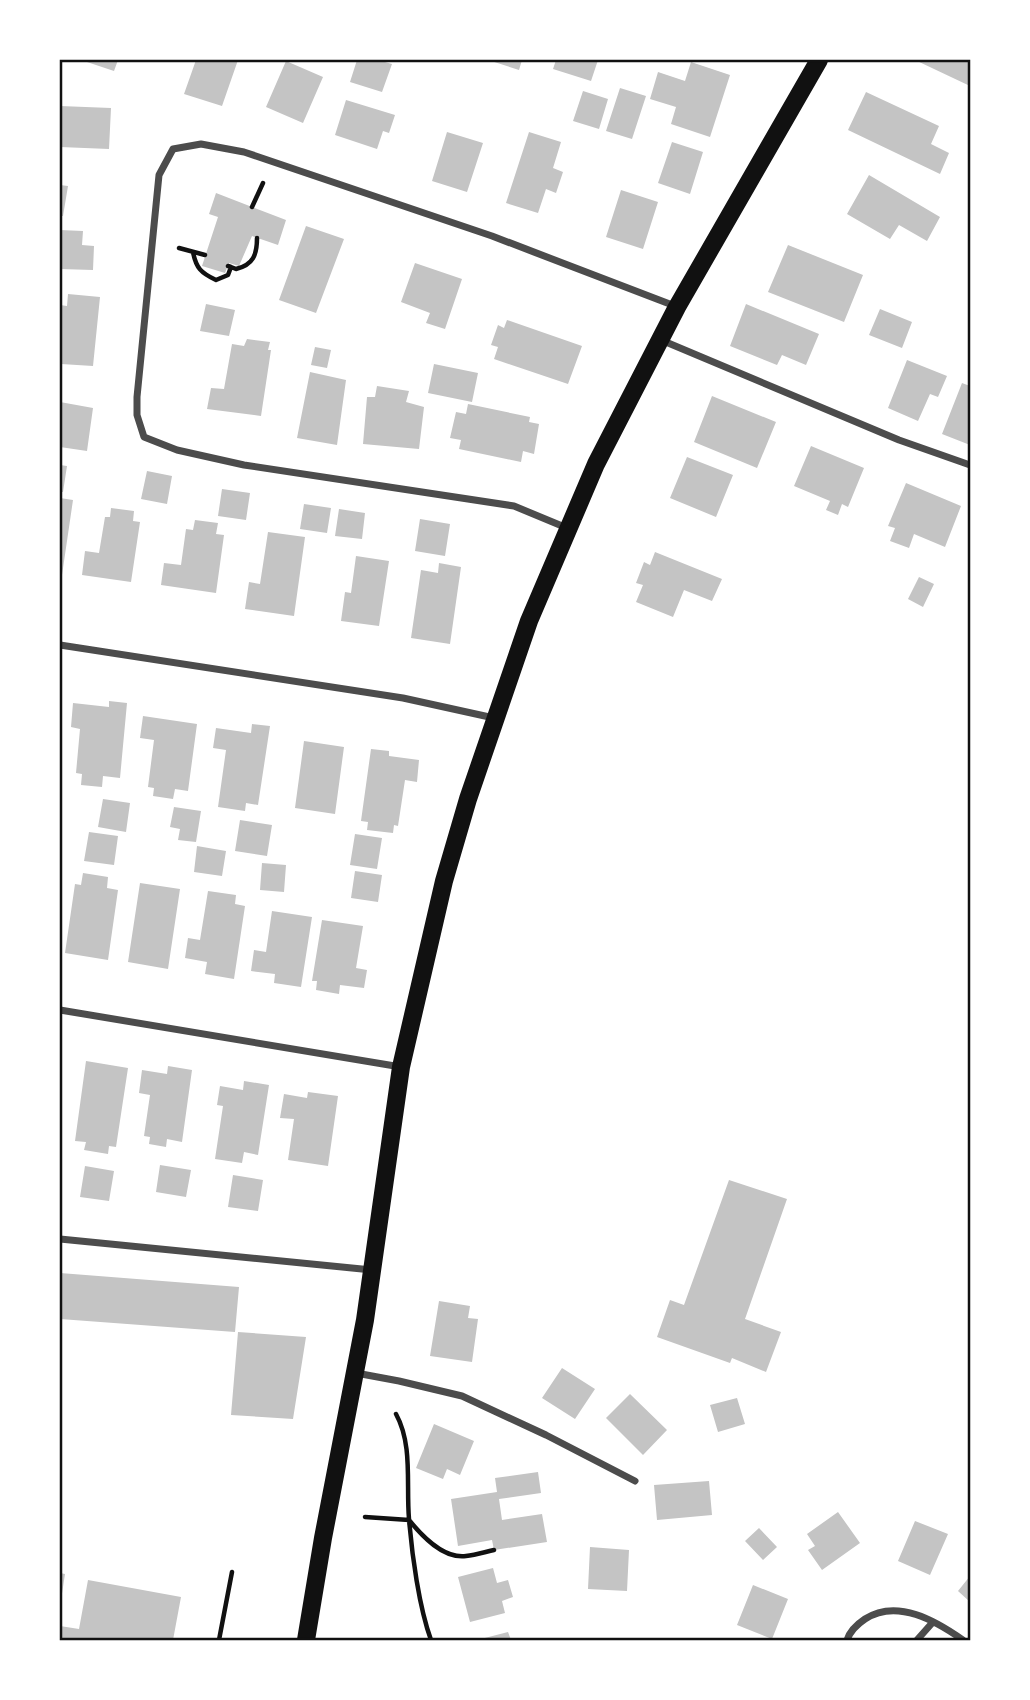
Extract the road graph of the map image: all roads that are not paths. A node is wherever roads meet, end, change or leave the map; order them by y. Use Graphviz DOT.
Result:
graph roads {
  1 [pos="819,60"];
  2 [pos="677,307"];
  3 [pos="660,340"];
  4 [pos="971,465"];
  5 [pos="568,528"];
  6 [pos="60,645"];
  7 [pos="495,718"];
  8 [pos="60,1010"];
  9 [pos="401,1067"];
  10 [pos="60,1239"];
  11 [pos="373,1270"];
  12 [pos="356,1373"];
  13 [pos="635,1481"];
  14 [pos="933,1622"];
  15 [pos="306,1640"];
  16 [pos="847,1640"];
  17 [pos="917,1640"];
  18 [pos="963,1640"];
  1 -- 2 [label="main road"];
  2 -- 3 [label="main road"];
  2 -- 5 [label="street"];
  3 -- 4 [label="street"];
  3 -- 5 [label="main road"];
  5 -- 7 [label="main road"];
  6 -- 7 [label="street"];
  7 -- 9 [label="main road"];
  8 -- 9 [label="street"];
  9 -- 11 [label="main road"];
  10 -- 11 [label="street"];
  11 -- 12 [label="main road"];
  12 -- 13 [label="street"];
  12 -- 15 [label="main road"];
  14 -- 16 [label="street"];
  14 -- 17 [label="street"];
  14 -- 18 [label="street"];
}
